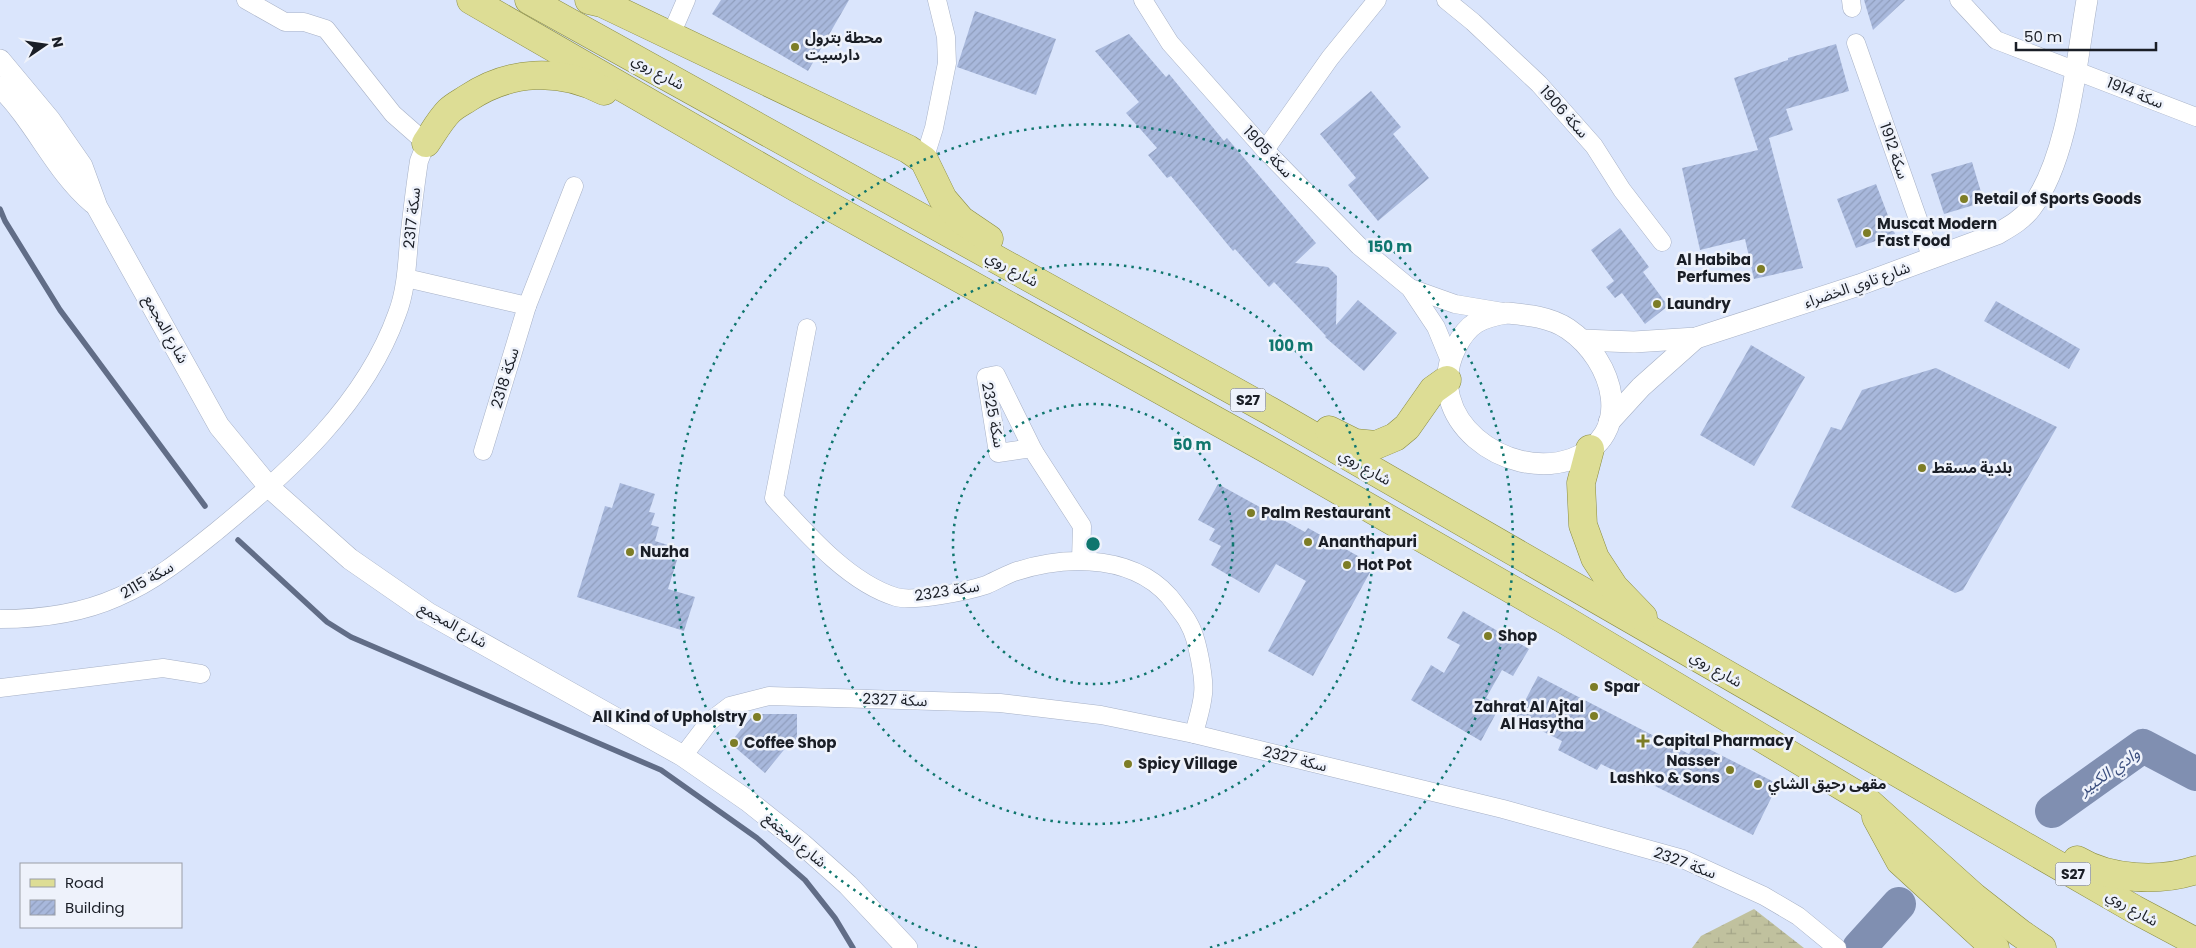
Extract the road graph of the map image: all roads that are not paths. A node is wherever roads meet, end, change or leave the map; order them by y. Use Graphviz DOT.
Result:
graph roads {
  1 [pos="246,0"];
  2 [pos="471,0"];
  3 [pos="529,0"];
  4 [pos="589,0"];
  5 [pos="686,0"];
  6 [pos="937,0"];
  7 [pos="1143,0"];
  8 [pos="1377,0"];
  9 [pos="1446,0"];
  10 [pos="1959,0"];
  11 [pos="2087,0"];
  12 [pos="670,36"];
  13 [pos="1856,43"];
  14 [pos="0,60"];
  15 [pos="2075,69"];
  16 [pos="0,87"];
  17 [pos="2196,117"];
  18 [pos="426,143"];
  19 [pos="1265,150"];
  20 [pos="924,160"];
  21 [pos="574,186"];
  22 [pos="797,188"];
  23 [pos="97,206"];
  24 [pos="1662,242"];
  25 [pos="1932,259"];
  26 [pos="406,278"];
  27 [pos="1410,288"];
  28 [pos="527,306"];
  29 [pos="1087,310"];
  30 [pos="1507,313"];
  31 [pos="807,328"];
  32 [pos="1696,338"];
  33 [pos="1582,340"];
  34 [pos="1449,371"];
  35 [pos="1270,412"];
  36 [pos="1609,422"];
  37 [pos="1032,448"];
  38 [pos="1590,449"];
  39 [pos="482,451"];
  40 [pos="270,488"];
  41 [pos="1080,560"];
  42 [pos="0,619"];
  43 [pos="1692,655"];
  44 [pos="201,674"];
  45 [pos="0,688"];
  46 [pos="1194,734"];
  47 [pos="683,756"];
  48 [pos="1867,800"];
  49 [pos="1962,809"];
  50 [pos="2196,870"];
  51 [pos="2188,939"];
  52 [pos="907,948"];
  53 [pos="1837,948"];
  54 [pos="1995,948"];
  55 [pos="2042,948"];
  1 -- 18 [label="street"];
  2 -- 22 [label="main road, شارع روي / S27"];
  3 -- 29 [label="main road, شارع روي / S27"];
  4 -- 12 [label="main road"];
  5 -- 12 [label="street"];
  6 -- 20 [label="street"];
  7 -- 19 [label="street, سكة 1905"];
  8 -- 19 [label="street"];
  9 -- 24 [label="street, سكة 1906"];
  10 -- 15 [label="street, سكة 1914"];
  11 -- 15 [label="street, شارع تاوي الخضراء"];
  12 -- 20 [label="main road"];
  13 -- 25 [label="street, سكة 1912"];
  14 -- 23 [label="street, شارع المجمع"];
  15 -- 17 [label="street, سكة 1914"];
  15 -- 25 [label="street, شارع تاوي الخضراء"];
  16 -- 23 [label="street, شارع المجمع"];
  18 -- 22 [label="main road"];
  18 -- 26 [label="street, سكة 2317"];
  19 -- 27 [label="street, سكة 1905"];
  20 -- 29 [label="main road"];
  21 -- 28 [label="street, سكة 2318"];
  22 -- 48 [label="main road, شارع روي / S27"];
  23 -- 40 [label="street, شارع المجمع"];
  25 -- 32 [label="street, شارع تاوي الخضراء"];
  26 -- 28 [label="street"];
  26 -- 40 [label="street, سكة 2317"];
  27 -- 30 [label="street, سكة 1905"];
  27 -- 34 [label="street, سكة 1905"];
  28 -- 39 [label="street, سكة 2318"];
  29 -- 35 [label="main road, شارع روي / S27"];
  30 -- 33 [label="street"];
  30 -- 34 [label="street"];
  31 -- 41 [label="street, سكة 2323"];
  32 -- 33 [label="street, شارع تاوي الخضراء"];
  32 -- 36 [label="street, شارع تاوي الخضراء"];
  33 -- 36 [label="street"];
  34 -- 35 [label="main road"];
  34 -- 38 [label="street"];
  35 -- 43 [label="main road, شارع روي / S27"];
  36 -- 38 [label="street"];
  37 -- 41 [label="street"];
  38 -- 43 [label="main road"];
  40 -- 42 [label="street, سكة 2115"];
  40 -- 47 [label="street, شارع المجمع"];
  41 -- 46 [label="street, سكة 2323"];
  43 -- 49 [label="main road, شارع روي / S27"];
  44 -- 45 [label="street"];
  46 -- 47 [label="street, سكة 2327"];
  46 -- 53 [label="street, سكة 2327"];
  47 -- 52 [label="street, شارع المجمع"];
  48 -- 54 [label="main road"];
  48 -- 55 [label="main road, شارع روي / S27"];
  49 -- 50 [label="main road"];
  49 -- 51 [label="main road, شارع روي / S27"];
}
